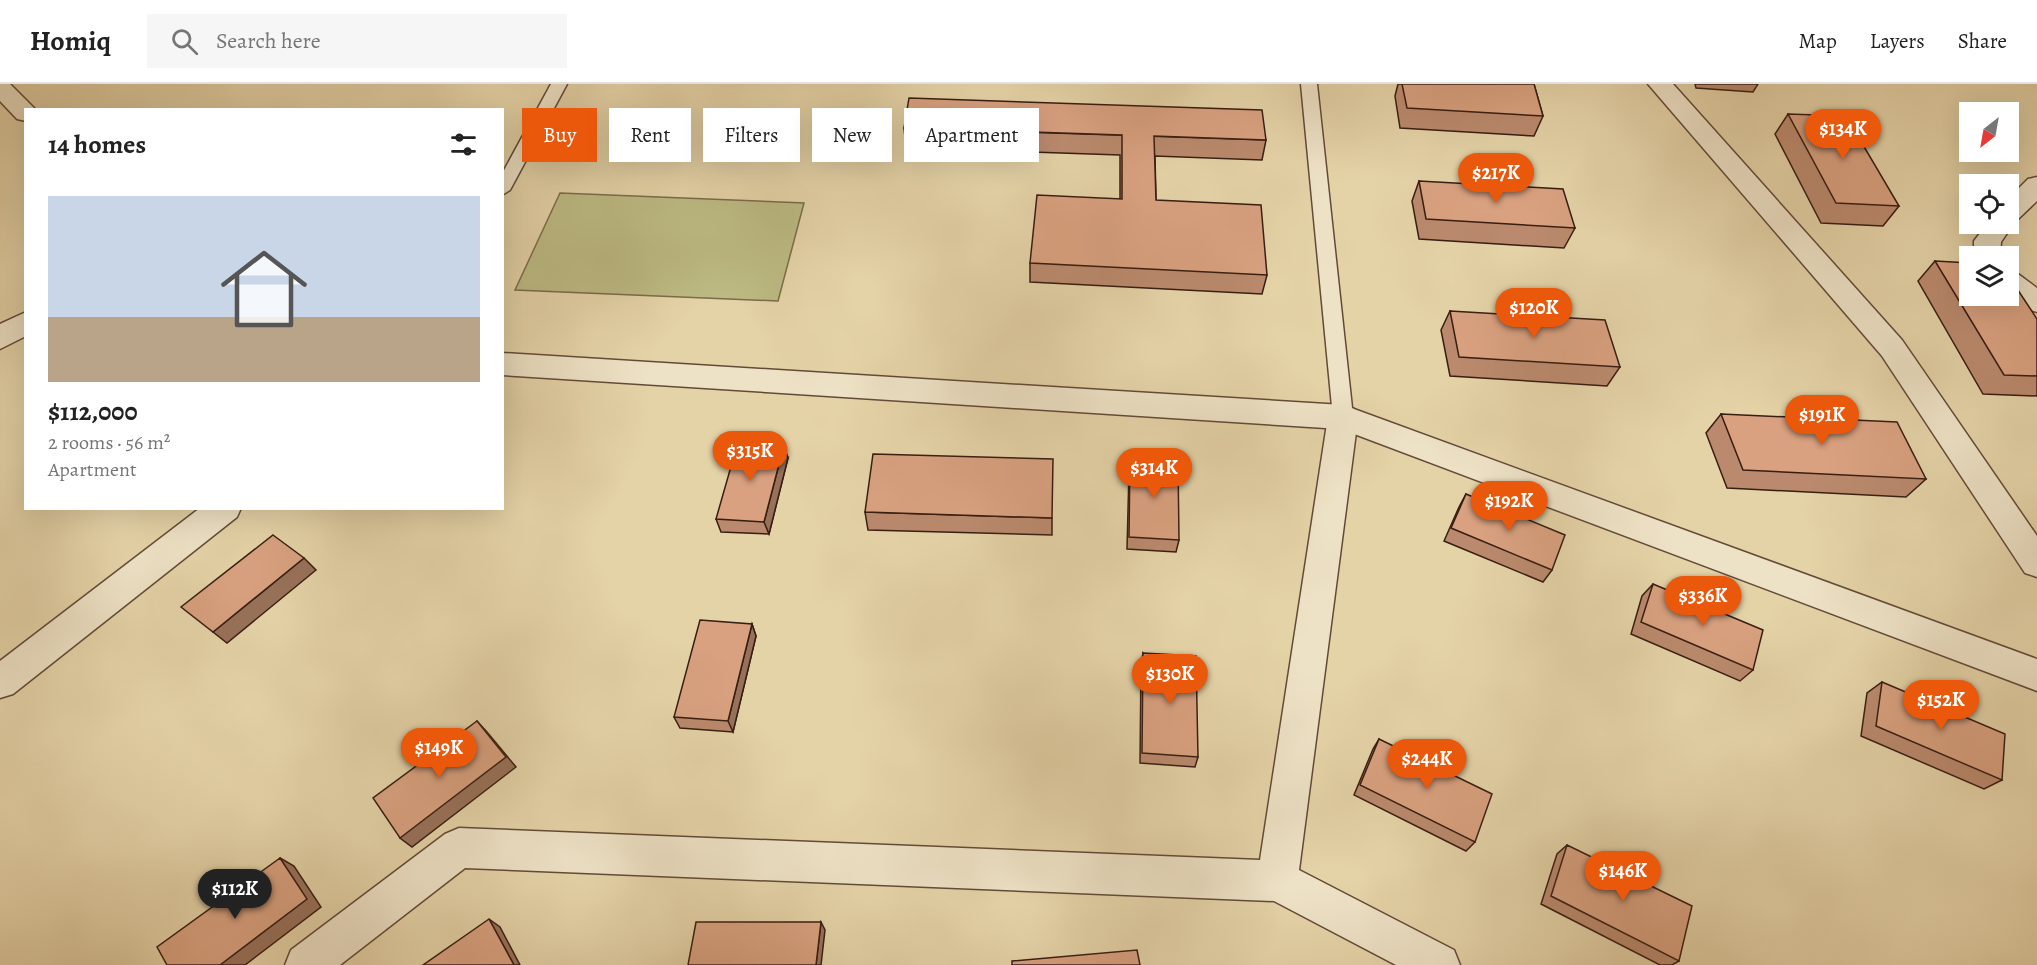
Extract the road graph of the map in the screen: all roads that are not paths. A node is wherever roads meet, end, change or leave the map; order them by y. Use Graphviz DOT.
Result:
graph roads {
  1 [pos="559,84"];
  2 [pos="1309,84"];
  3 [pos="1660,84"];
  4 [pos="2037,185"];
  5 [pos="504,186"];
  6 [pos="2019,204"];
  7 [pos="2019,289"];
  8 [pos="2037,302"];
  9 [pos="24,323"];
  10 [pos="0,338"];
  11 [pos="504,364"];
  12 [pos="1343,417"];
  13 [pos="222,510"];
  14 [pos="2037,563"];
  15 [pos="2037,675"];
  16 [pos="0,682"];
  17 [pos="1277,880"];
  18 [pos="306,965"];
  19 [pos="1439,965"];
  1 -- 5 [label="lane"];
  2 -- 12 [label="lane"];
  3 -- 14 [label="street"];
  4 -- 6 [label="street"];
  7 -- 8 [label="street"];
  9 -- 10 [label="street"];
  11 -- 12 [label="street"];
  12 -- 15 [label="street"];
  12 -- 17 [label="street"];
  13 -- 16 [label="street"];
  17 -- 18 [label="street"];
  17 -- 19 [label="street"];
}
